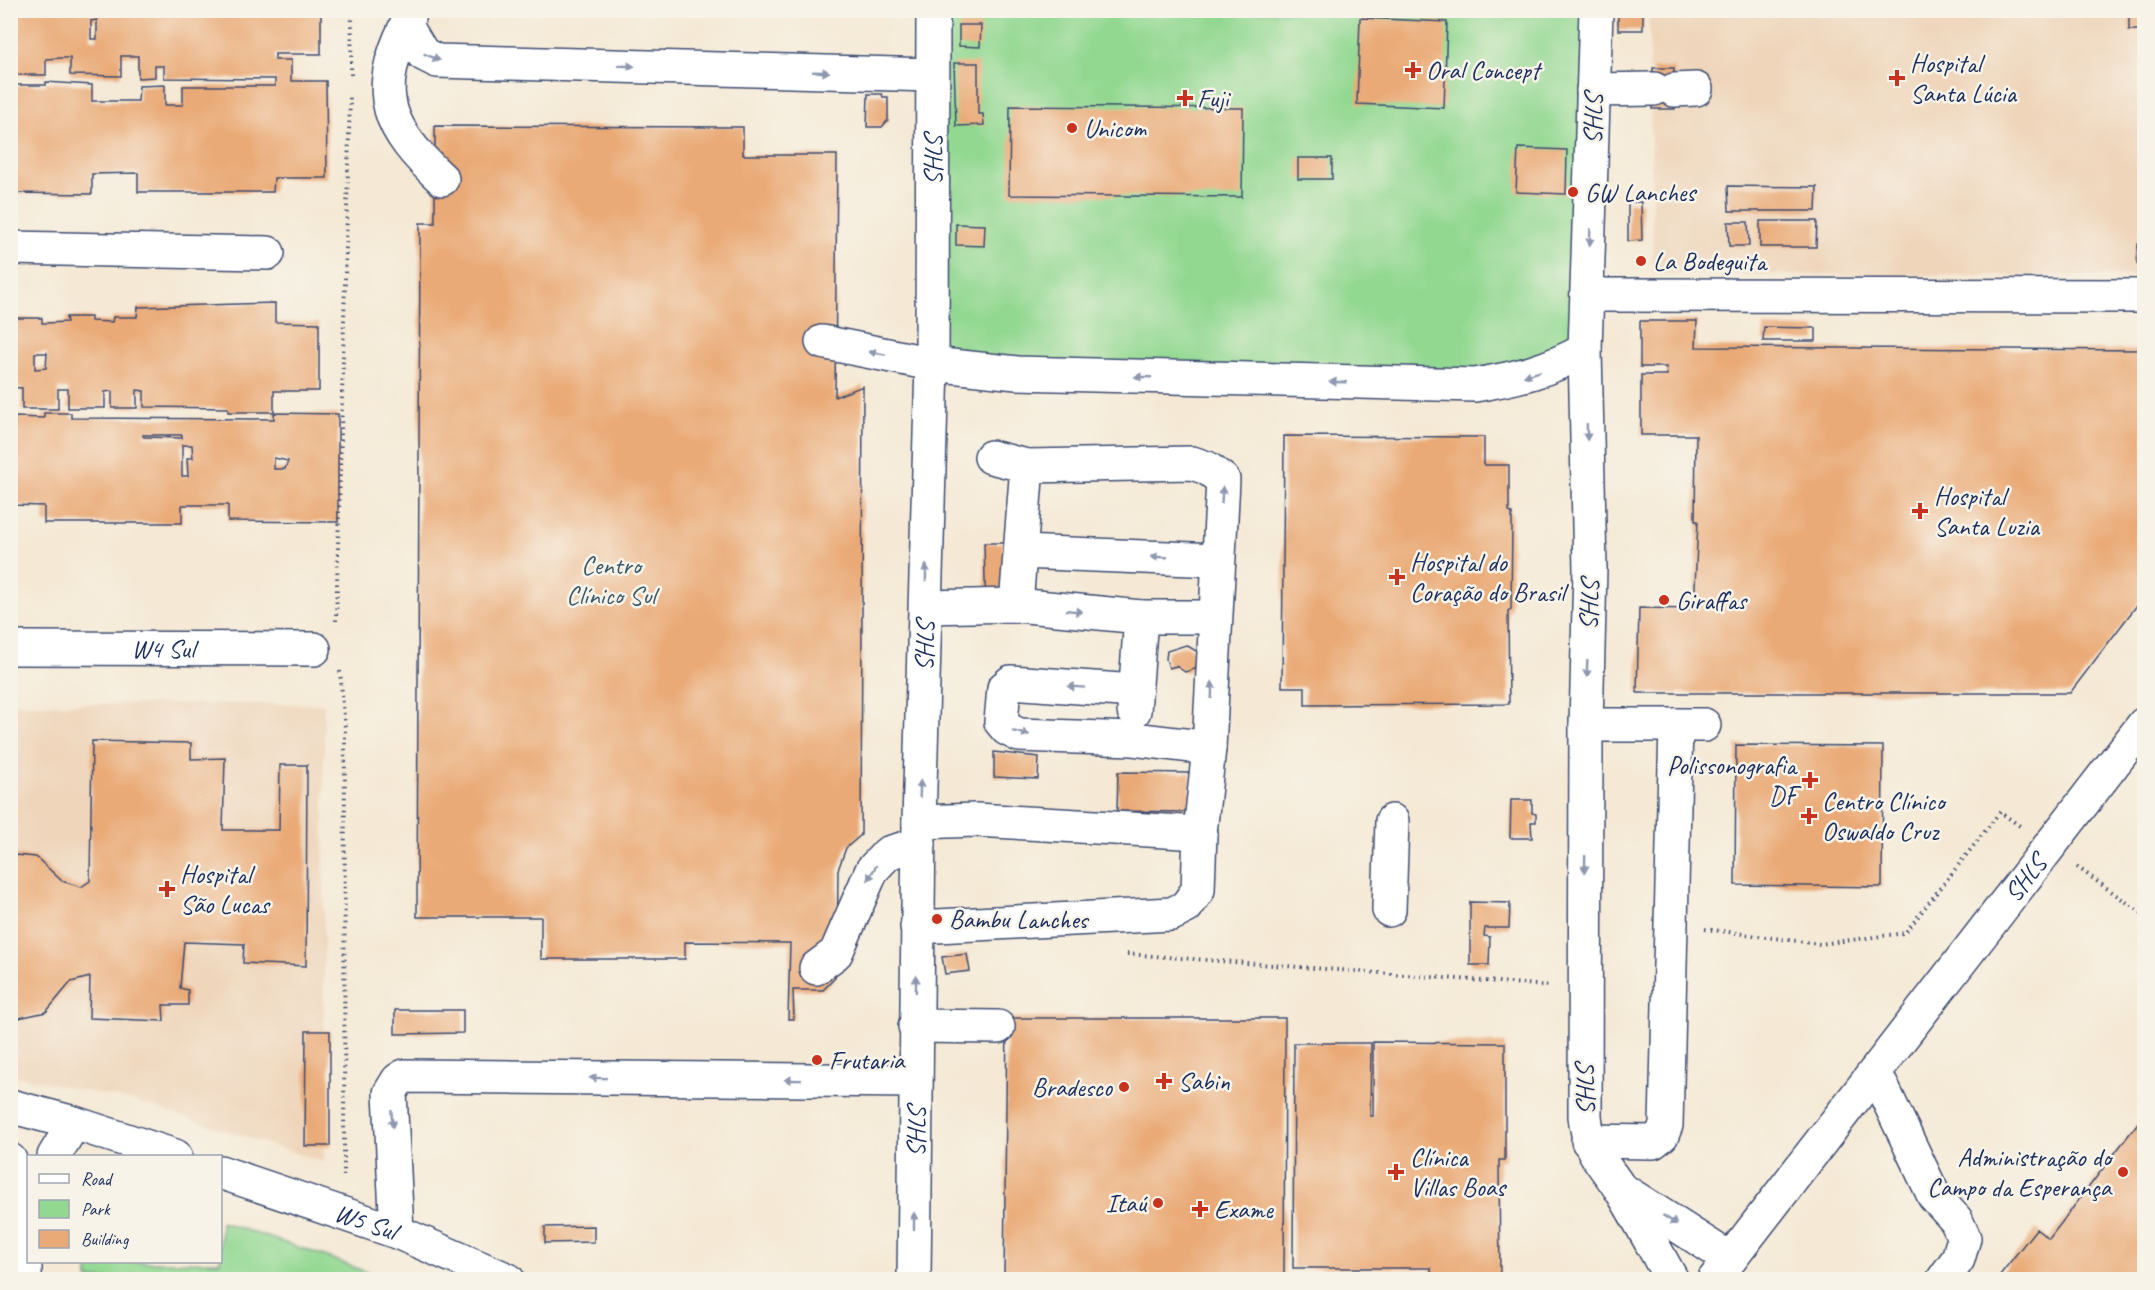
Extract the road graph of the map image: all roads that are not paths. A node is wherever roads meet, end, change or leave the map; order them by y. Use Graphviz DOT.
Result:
graph roads {
  1 [pos="933,10"];
  2 [pos="1596,10"];
  3 [pos="408,18"];
  4 [pos="933,75"];
  5 [pos="1675,89"];
  6 [pos="1593,90"];
  7 [pos="442,179"];
  8 [pos="10,248"];
  9 [pos="268,253"];
  10 [pos="1588,295"];
  11 [pos="2145,297"];
  12 [pos="822,342"];
  13 [pos="1585,350"];
  14 [pos="932,364"];
  15 [pos="991,456"];
  16 [pos="1027,466"];
  17 [pos="1021,552"];
  18 [pos="1217,560"];
  19 [pos="1016,604"];
  20 [pos="926,607"];
  21 [pos="1141,617"];
  22 [pos="1215,617"];
  23 [pos="10,648"];
  24 [pos="314,649"];
  25 [pos="1134,691"];
  26 [pos="2145,724"];
  27 [pos="1586,725"];
  28 [pos="1133,739"];
  29 [pos="1209,748"];
  30 [pos="1392,821"];
  31 [pos="919,833"];
  32 [pos="1200,833"];
  33 [pos="1389,910"];
  34 [pos="917,927"];
  35 [pos="816,968"];
  36 [pos="915,1026"];
  37 [pos="998,1027"];
  38 [pos="1875,1072"];
  39 [pos="915,1081"];
  40 [pos="10,1106"];
  41 [pos="74,1123"];
  42 [pos="1588,1141"];
  43 [pos="55,1155"];
  44 [pos="172,1155"];
  45 [pos="10,1160"];
  46 [pos="222,1173"];
  47 [pos="1620,1188"];
  48 [pos="27,1204"];
  49 [pos="397,1232"];
  50 [pos="1722,1269"];
  51 [pos="25,1280"];
  52 [pos="508,1280"];
  53 [pos="914,1280"];
  54 [pos="1672,1280"];
  55 [pos="1943,1280"];
  1 -- 4 [label="street, SHLS"];
  2 -- 6 [label="street, SHLS"];
  3 -- 4 [label="street, one-way"];
  3 -- 7 [label="street"];
  4 -- 14 [label="street, SHLS"];
  5 -- 6 [label="street"];
  6 -- 10 [label="street, SHLS, one-way"];
  8 -- 9 [label="street"];
  10 -- 11 [label="street"];
  10 -- 13 [label="street, SHLS"];
  14 -- 12 [label="street, one-way"];
  13 -- 14 [label="street, one-way"];
  13 -- 27 [label="street, SHLS, one-way"];
  20 -- 14 [label="street, SHLS, one-way"];
  15 -- 16 [label="street"];
  16 -- 17 [label="street"];
  18 -- 16 [label="street, one-way"];
  18 -- 17 [label="street, one-way"];
  17 -- 19 [label="street"];
  18 -- 22 [label="street"];
  19 -- 20 [label="street"];
  19 -- 21 [label="street, one-way"];
  31 -- 20 [label="street, SHLS, one-way"];
  21 -- 22 [label="street"];
  21 -- 25 [label="street"];
  29 -- 22 [label="street, one-way"];
  23 -- 24 [label="street, W4 Sul"];
  25 -- 28 [label="street"];
  25 -- 28 [label="street, one-way"];
  26 -- 38 [label="street, SHLS"];
  27 -- 42 [label="street, SHLS, one-way"];
  27 -- 42 [label="street"];
  28 -- 29 [label="street"];
  29 -- 32 [label="street"];
  30 -- 33 [label="street"];
  31 -- 32 [label="street"];
  31 -- 34 [label="street, SHLS"];
  31 -- 35 [label="street, one-way"];
  32 -- 34 [label="street"];
  36 -- 34 [label="street, SHLS, one-way"];
  36 -- 37 [label="street"];
  36 -- 39 [label="street, SHLS"];
  38 -- 50 [label="street, SHLS"];
  38 -- 55 [label="street"];
  39 -- 49 [label="street, one-way"];
  53 -- 39 [label="street, SHLS, one-way"];
  40 -- 41 [label="street"];
  41 -- 43 [label="street"];
  41 -- 44 [label="street"];
  42 -- 47 [label="street, SHLS"];
  45 -- 48 [label="street"];
  46 -- 49 [label="street, W5 Sul"];
  47 -- 50 [label="street, SHLS, one-way"];
  47 -- 54 [label="street, SHLS"];
  48 -- 51 [label="street"];
  49 -- 52 [label="street, W5 Sul"];
}
